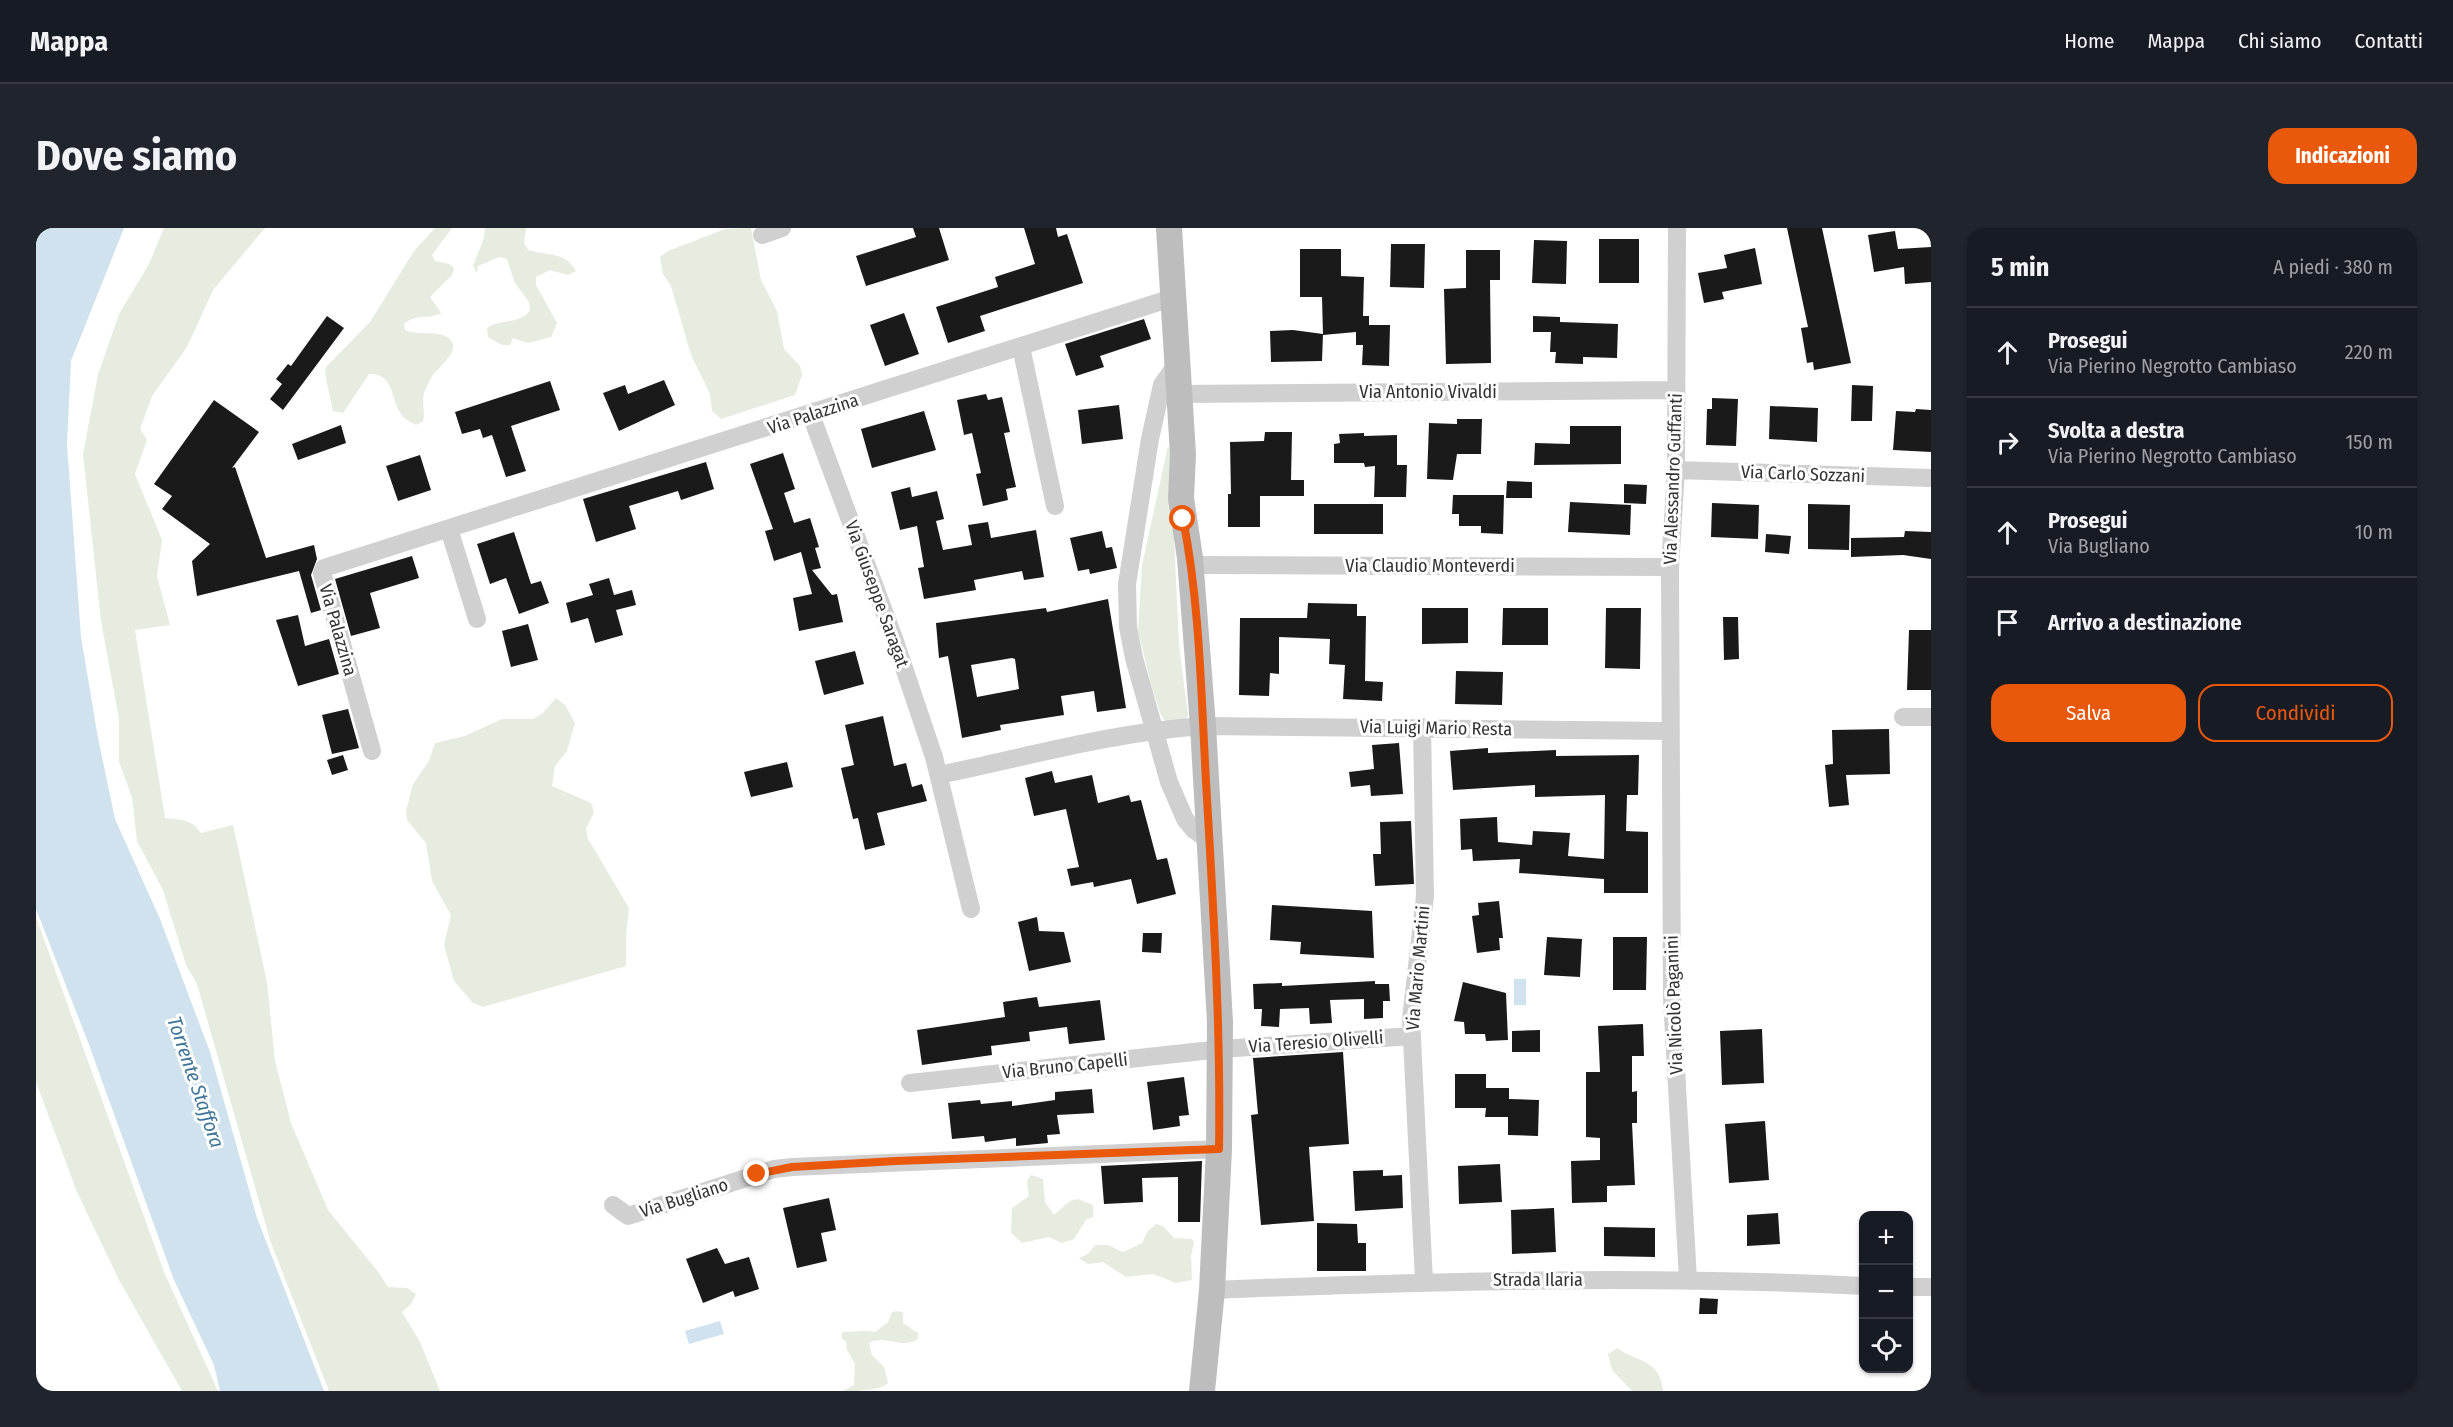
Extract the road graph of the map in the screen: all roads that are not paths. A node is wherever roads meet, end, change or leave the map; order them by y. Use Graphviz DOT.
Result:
graph roads {
  1 [pos="782,228"];
  2 [pos="1169,228"];
  3 [pos="1677,228"];
  4 [pos="762,235"];
  5 [pos="1175,297"];
  6 [pos="1021,348"];
  7 [pos="1178,362"];
  8 [pos="1676,390"];
  9 [pos="1179,394"];
  10 [pos="811,414"];
  11 [pos="1676,471"];
  12 [pos="1931,478"];
  13 [pos="1055,506"];
  14 [pos="450,529"];
  15 [pos="1191,562"];
  16 [pos="1670,567"];
  17 [pos="477,619"];
  18 [pos="1903,717"];
  19 [pos="1931,717"];
  20 [pos="1203,726"];
  21 [pos="1422,727"];
  22 [pos="1154,731"];
  23 [pos="1670,731"];
  24 [pos="372,751"];
  25 [pos="939,775"];
  26 [pos="1209,840"];
  27 [pos="970,909"];
  28 [pos="1412,1036"];
  29 [pos="1221,1049"];
  30 [pos="910,1083"];
  31 [pos="1219,1149"];
  32 [pos="613,1205"];
  33 [pos="1688,1279"];
  34 [pos="1425,1281"];
  35 [pos="1859,1286"];
  36 [pos="1913,1287"];
  37 [pos="1931,1287"];
  38 [pos="1212,1290"];
  39 [pos="1202,1391"];
  1 -- 4 [label="street"];
  2 -- 5 [label="street"];
  3 -- 8 [label="street, Via Alessandro Guffanti"];
  5 -- 6 [label="street, Via Palazzina"];
  5 -- 7 [label="street"];
  6 -- 10 [label="street, Via Palazzina"];
  6 -- 13 [label="street"];
  7 -- 9 [label="street"];
  7 -- 22 [label="street"];
  8 -- 9 [label="street, Via Antonio Vivaldi"];
  8 -- 11 [label="street, Via Alessandro Guffanti"];
  9 -- 15 [label="street"];
  10 -- 14 [label="street, Via Palazzina"];
  10 -- 25 [label="street, Via Giuseppe Saragat"];
  11 -- 12 [label="street, Via Carlo Sozzani"];
  11 -- 16 [label="street, Via Alessandro Guffanti"];
  14 -- 17 [label="street"];
  14 -- 24 [label="street, Via Palazzina"];
  15 -- 16 [label="street, Via Claudio Monteverdi"];
  15 -- 20 [label="street"];
  16 -- 23 [label="street, Via Alessandro Guffanti"];
  18 -- 19 [label="street"];
  20 -- 21 [label="street, Via Luigi Mario Resta"];
  20 -- 22 [label="street"];
  20 -- 26 [label="street"];
  21 -- 23 [label="street, Via Luigi Mario Resta"];
  21 -- 28 [label="street, Via Mario Martini"];
  22 -- 25 [label="street"];
  22 -- 26 [label="street"];
  23 -- 33 [label="street, Via Nicolò Paganini"];
  25 -- 27 [label="street, Via Giuseppe Saragat"];
  26 -- 29 [label="street"];
  28 -- 29 [label="street, Via Teresio Olivelli"];
  28 -- 34 [label="street, Via Mario Martini"];
  29 -- 30 [label="street, Via Bruno Capelli"];
  29 -- 31 [label="street"];
  31 -- 32 [label="street, Via Bugliano"];
  31 -- 38 [label="street"];
  33 -- 34 [label="street, Strada Ilaria"];
  33 -- 35 [label="street, Strada Ilaria"];
  34 -- 38 [label="street, Strada Ilaria"];
  36 -- 37 [label="street"];
  38 -- 39 [label="street"];
}
